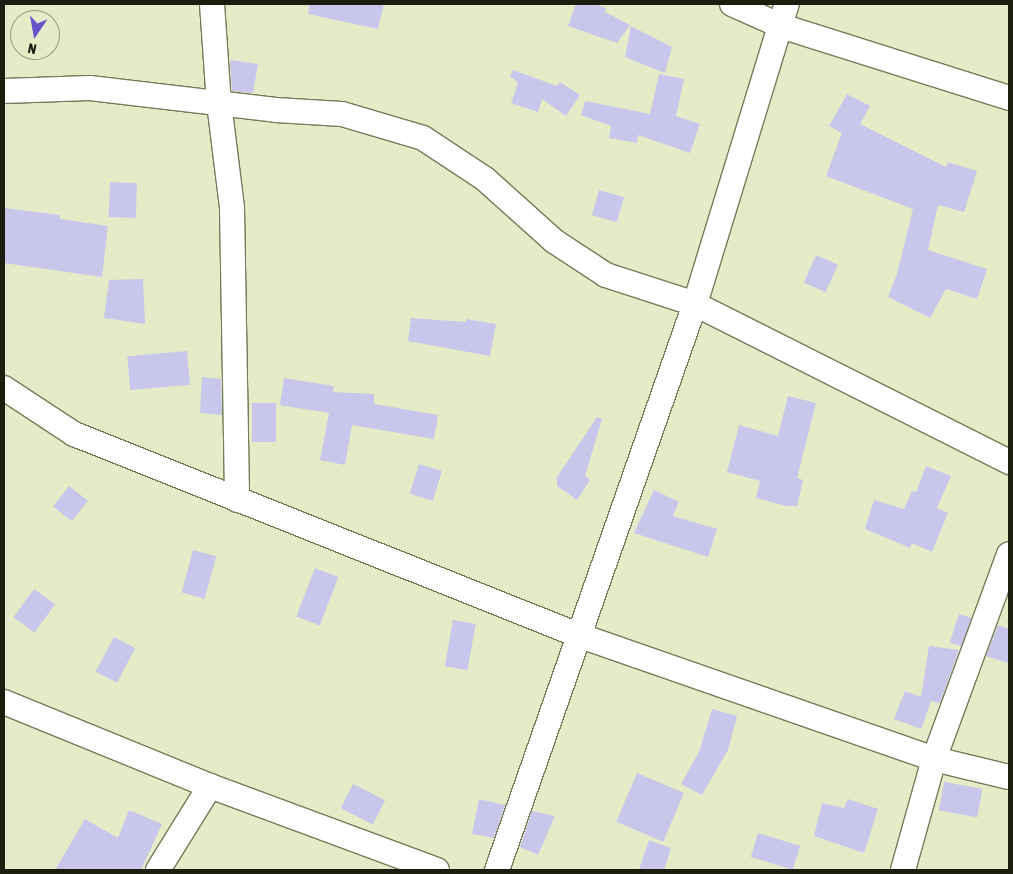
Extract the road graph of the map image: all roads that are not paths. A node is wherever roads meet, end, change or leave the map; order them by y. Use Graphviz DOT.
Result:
graph roads {
  1 [pos="212,4"];
  2 [pos="732,4"];
  3 [pos="787,4"];
  4 [pos="781,26"];
  5 [pos="4,91"];
  6 [pos="1009,98"];
  7 [pos="219,103"];
  8 [pos="695,304"];
  9 [pos="4,388"];
  10 [pos="1009,462"];
  11 [pos="237,500"];
  12 [pos="1009,554"];
  13 [pos="578,634"];
  14 [pos="4,702"];
  15 [pos="934,759"];
  16 [pos="1009,777"];
  17 [pos="210,786"];
  18 [pos="158,870"];
  19 [pos="437,870"];
  20 [pos="498,870"];
  21 [pos="903,870"];
  1 -- 7 [label="street"];
  2 -- 4 [label="street"];
  3 -- 4 [label="street"];
  4 -- 6 [label="street"];
  4 -- 8 [label="street"];
  5 -- 7 [label="street"];
  7 -- 8 [label="street"];
  7 -- 11 [label="street"];
  8 -- 10 [label="street"];
  8 -- 13 [label="street"];
  9 -- 11 [label="street"];
  11 -- 13 [label="street"];
  12 -- 15 [label="street"];
  13 -- 15 [label="street"];
  13 -- 20 [label="street"];
  14 -- 17 [label="street"];
  15 -- 16 [label="street"];
  15 -- 21 [label="street"];
  17 -- 18 [label="street"];
  17 -- 19 [label="street"];
}
